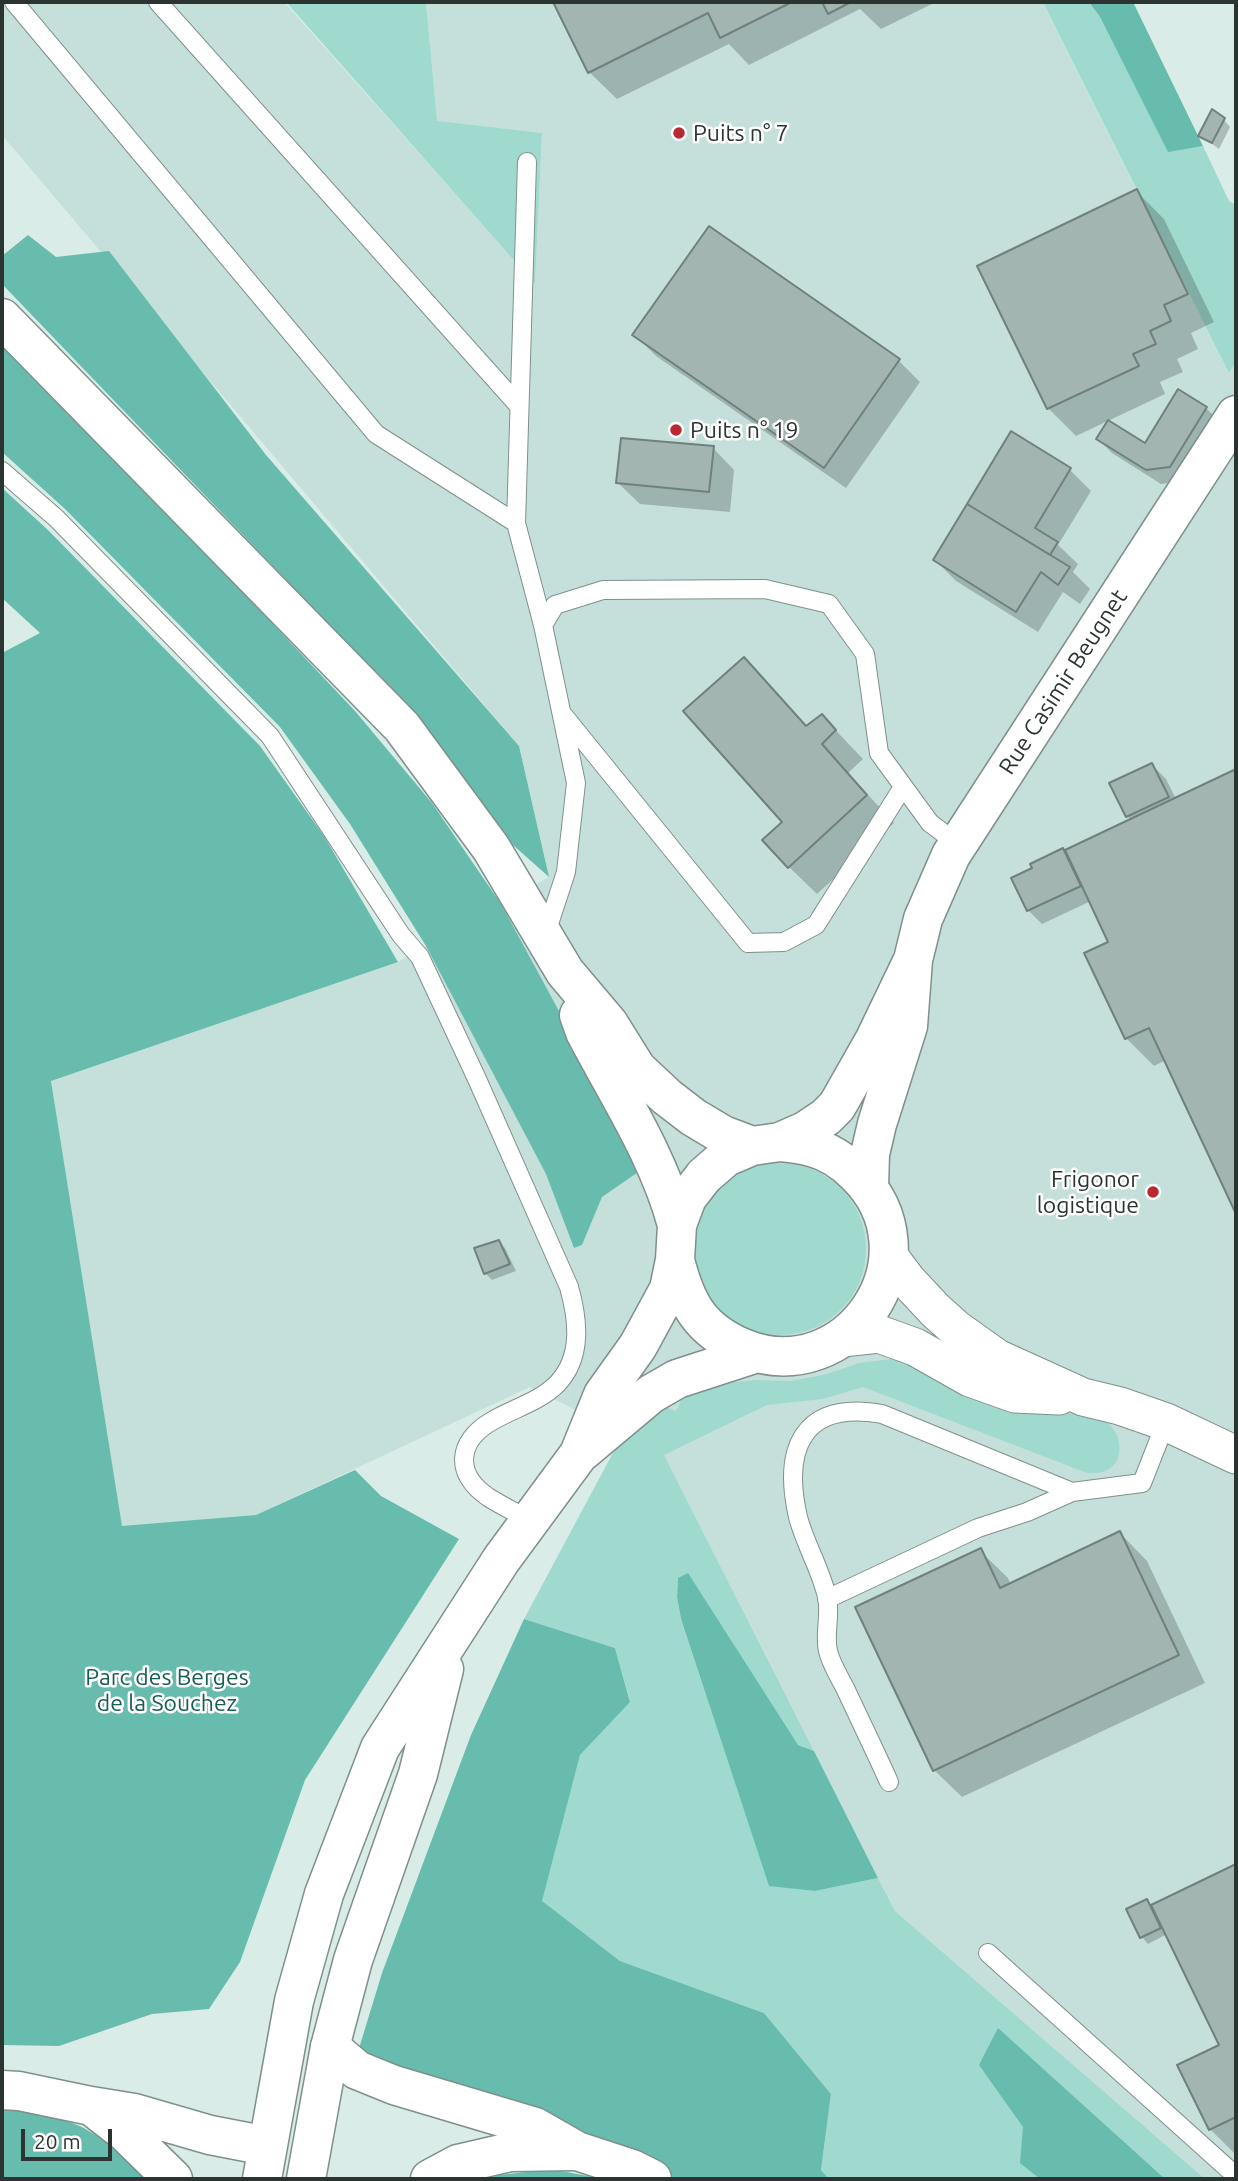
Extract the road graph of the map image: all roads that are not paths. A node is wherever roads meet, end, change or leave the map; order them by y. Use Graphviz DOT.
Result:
graph roads {
  1 [pos="14,2"];
  2 [pos="158,2"];
  3 [pos="527,162"];
  4 [pos="2,318"];
  5 [pos="520,406"];
  6 [pos="1236,415"];
  7 [pos="2,471"];
  8 [pos="516,523"];
  9 [pos="543,625"];
  10 [pos="562,713"];
  11 [pos="903,787"];
  12 [pos="958,844"];
  13 [pos="544,937"];
  14 [pos="913,960"];
  15 [pos="565,972"];
  16 [pos="766,1144"];
  17 [pos="869,1186"];
  18 [pos="676,1243"];
  19 [pos="889,1256"];
  20 [pos="842,1338"];
  21 [pos="757,1353"];
  22 [pos="1083,1397"];
  23 [pos="1166,1422"];
  24 [pos="579,1454"];
  25 [pos="1236,1455"];
  26 [pos="1072,1493"];
  27 [pos="531,1521"];
  28 [pos="827,1599"];
  29 [pos="451,1641"];
  30 [pos="889,1782"];
  31 [pos="309,1947"];
  32 [pos="988,1953"];
  33 [pos="330,2047"];
  34 [pos="2,2090"];
  35 [pos="319,2101"];
  36 [pos="91,2106"];
  37 [pos="577,2151"];
  38 [pos="264,2163"];
  39 [pos="1236,2176"];
  40 [pos="173,2179"];
  41 [pos="306,2179"];
  42 [pos="430,2179"];
  43 [pos="652,2179"];
  1 -- 8 [label="lane"];
  2 -- 5 [label="lane"];
  3 -- 5 [label="lane"];
  4 -- 13 [label="main road"];
  5 -- 8 [label="lane"];
  6 -- 12 [label="main road, Rue Casimir Beugnet"];
  7 -- 27 [label="lane"];
  8 -- 9 [label="lane"];
  9 -- 10 [label="lane"];
  9 -- 11 [label="lane"];
  10 -- 11 [label="lane"];
  10 -- 13 [label="lane"];
  11 -- 12 [label="lane"];
  12 -- 14 [label="main road, Rue Casimir Beugnet"];
  13 -- 15 [label="main road"];
  14 -- 16 [label="main road"];
  14 -- 17 [label="main road"];
  15 -- 16 [label="main road"];
  15 -- 18 [label="main road"];
  16 -- 17 [label="main road"];
  16 -- 18 [label="main road"];
  17 -- 19 [label="main road"];
  18 -- 21 [label="main road"];
  18 -- 24 [label="main road"];
  19 -- 20 [label="main road"];
  19 -- 22 [label="street"];
  20 -- 21 [label="main road"];
  20 -- 22 [label="street"];
  21 -- 24 [label="main road"];
  22 -- 23 [label="street"];
  23 -- 25 [label="street"];
  23 -- 26 [label="lane"];
  24 -- 27 [label="main road"];
  26 -- 28 [label="lane"];
  26 -- 28 [label="lane"];
  27 -- 29 [label="main road"];
  28 -- 30 [label="lane"];
  29 -- 31 [label="main road"];
  29 -- 33 [label="main road"];
  31 -- 33 [label="main road"];
  31 -- 38 [label="main road"];
  32 -- 39 [label="lane"];
  33 -- 35 [label="main road"];
  33 -- 37 [label="main road"];
  34 -- 36 [label="main road"];
  35 -- 38 [label="main road"];
  35 -- 41 [label="main road"];
  36 -- 38 [label="main road"];
  36 -- 40 [label="main road"];
  37 -- 42 [label="main road"];
  37 -- 43 [label="main road"];
}
